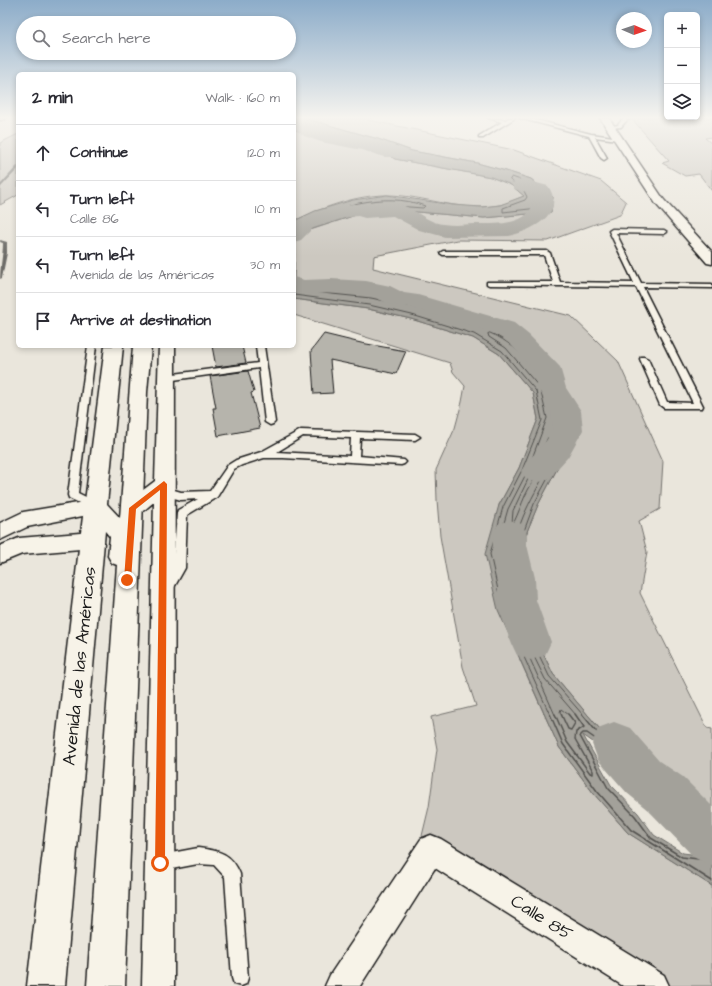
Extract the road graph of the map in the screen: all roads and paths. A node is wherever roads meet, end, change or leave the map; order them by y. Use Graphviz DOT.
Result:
graph roads {
  1 [pos="635,164"];
  2 [pos="664,232"];
  3 [pos="443,253"];
  4 [pos="712,260"];
  5 [pos="489,283"];
  6 [pos="557,283"];
  7 [pos="638,284"];
  8 [pos="712,286"];
  9 [pos="92,348"];
  10 [pos="114,348"];
  11 [pos="142,348"];
  12 [pos="167,348"];
  13 [pos="260,348"];
  14 [pos="644,359"];
  15 [pos="263,365"];
  16 [pos="166,378"];
  17 [pos="270,422"];
  18 [pos="356,434"];
  19 [pos="415,436"];
  20 [pos="264,455"];
  21 [pos="354,460"];
  22 [pos="401,462"];
  23 [pos="164,487"];
  24 [pos="213,494"];
  25 [pos="61,514"];
  26 [pos="108,520"];
  27 [pos="0,532"];
  28 [pos="62,542"];
  29 [pos="0,555"];
  30 [pos="163,595"];
  31 [pos="160,863"];
  32 [pos="240,978"];
  33 [pos="46,986"];
  34 [pos="106,986"];
  35 [pos="158,986"];
  36 [pos="340,986"];
  37 [pos="653,986"];
  1 -- 4 [label="street"];
  2 -- 7 [label="lane"];
  3 -- 6 [label="lane"];
  5 -- 6 [label="lane"];
  6 -- 7 [label="lane"];
  7 -- 8 [label="lane"];
  7 -- 14 [label="lane"];
  9 -- 26 [label="lane"];
  10 -- 26 [label="main road, Avenida de las Américas"];
  11 -- 26 [label="main road, Avenida de las Américas"];
  12 -- 16 [label="street"];
  13 -- 15 [label="lane"];
  15 -- 16 [label="lane"];
  15 -- 17 [label="lane"];
  16 -- 23 [label="street"];
  18 -- 19 [label="lane"];
  18 -- 20 [label="lane"];
  18 -- 21 [label="lane"];
  20 -- 21 [label="lane"];
  20 -- 24 [label="lane"];
  21 -- 22 [label="lane"];
  23 -- 24 [label="lane"];
  23 -- 26 [label="street"];
  23 -- 30 [label="street"];
  24 -- 30 [label="lane"];
  25 -- 26 [label="street"];
  25 -- 27 [label="street"];
  25 -- 28 [label="street"];
  26 -- 28 [label="street"];
  26 -- 33 [label="main road, Avenida de las Américas"];
  26 -- 34 [label="main road, Avenida de las Américas"];
  28 -- 29 [label="street"];
  30 -- 31 [label="street"];
  31 -- 32 [label="lane"];
  31 -- 35 [label="street"];
  36 -- 37 [label="street, Calle 85"];
}
